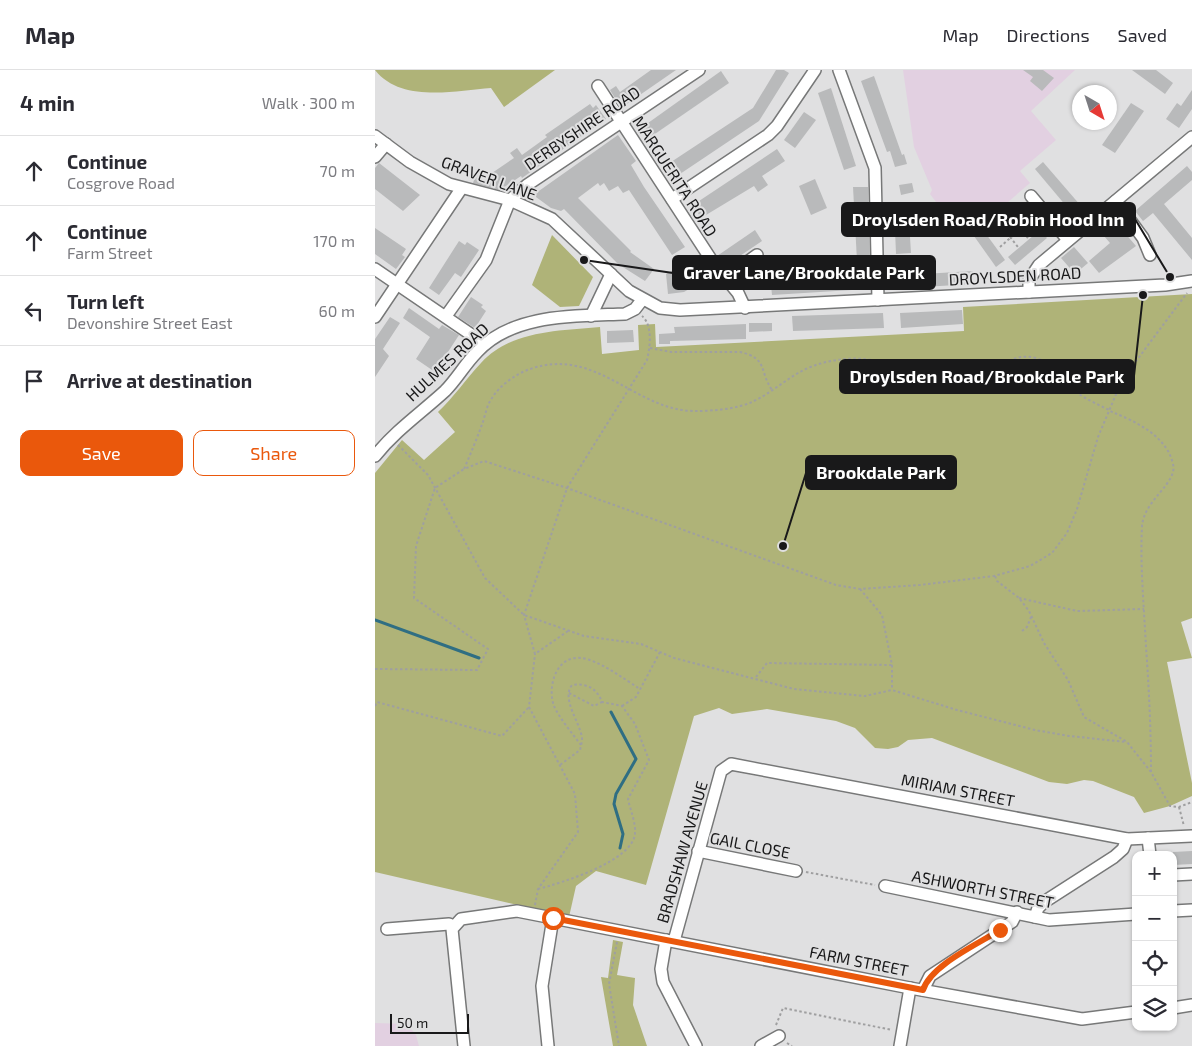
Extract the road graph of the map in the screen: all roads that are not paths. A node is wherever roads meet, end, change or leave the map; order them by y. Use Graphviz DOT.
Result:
graph roads {
  1 [pos="699,70"];
  2 [pos="815,70"];
  3 [pos="839,70"];
  4 [pos="598,86"];
  5 [pos="620,122"];
  6 [pos="375,136"];
  7 [pos="1191,141"];
  8 [pos="386,144"];
  9 [pos="375,157"];
  10 [pos="461,189"];
  11 [pos="1031,196"];
  12 [pos="671,199"];
  13 [pos="510,200"];
  14 [pos="1116,200"];
  15 [pos="1068,240"];
  16 [pos="757,255"];
  17 [pos="1150,255"];
  18 [pos="375,269"];
  19 [pos="611,274"];
  20 [pos="725,278"];
  21 [pos="707,282"];
  22 [pos="397,284"];
  23 [pos="1190,285"];
  24 [pos="1029,292"];
  25 [pos="878,300"];
  26 [pos="638,305"];
  27 [pos="745,308"];
  28 [pos="446,316"];
  29 [pos="591,316"];
  30 [pos="375,317"];
  31 [pos="485,344"];
  32 [pos="376,451"];
  33 [pos="721,771"];
  34 [pos="1189,836"];
  35 [pos="1149,838"];
  36 [pos="1127,839"];
  37 [pos="698,851"];
  38 [pos="1150,851"];
  39 [pos="795,870"];
  40 [pos="1192,874"];
  41 [pos="1177,875"];
  42 [pos="885,886"];
  43 [pos="1192,910"];
  44 [pos="1177,911"];
  45 [pos="1017,912"];
  46 [pos="1132,914"];
  47 [pos="1035,917"];
  48 [pos="553,918"];
  49 [pos="453,926"];
  50 [pos="387,929"];
  51 [pos="670,940"];
  52 [pos="910,988"];
  53 [pos="923,990"];
  54 [pos="1192,1005"];
  55 [pos="1177,1007"];
  56 [pos="1132,1013"];
  57 [pos="779,1036"];
  58 [pos="464,1046"];
  59 [pos="548,1046"];
  60 [pos="696,1046"];
  61 [pos="761,1046"];
  62 [pos="900,1046"];
  1 -- 5 [label="street, DERBYSHIRE ROAD"];
  2 -- 12 [label="street"];
  3 -- 25 [label="street"];
  4 -- 5 [label="street, MARGUERITA ROAD"];
  5 -- 12 [label="street, MARGUERITA ROAD"];
  5 -- 13 [label="street, DERBYSHIRE ROAD"];
  6 -- 8 [label="street, GRAVER LANE"];
  7 -- 14 [label="street"];
  8 -- 9 [label="street"];
  8 -- 10 [label="street, GRAVER LANE"];
  10 -- 13 [label="street, GRAVER LANE"];
  10 -- 22 [label="street"];
  11 -- 15 [label="street"];
  12 -- 20 [label="street, MARGUERITA ROAD"];
  13 -- 19 [label="street, GRAVER LANE"];
  13 -- 28 [label="street"];
  14 -- 15 [label="street"];
  14 -- 17 [label="street"];
  15 -- 24 [label="street"];
  16 -- 20 [label="street"];
  18 -- 22 [label="street"];
  19 -- 26 [label="street, DROYLSDEN ROAD"];
  19 -- 29 [label="street"];
  20 -- 21 [label="street"];
  20 -- 27 [label="street, MARGUERITA ROAD"];
  22 -- 28 [label="street"];
  22 -- 30 [label="street"];
  23 -- 24 [label="street, DROYLSDEN ROAD"];
  24 -- 25 [label="street, DROYLSDEN ROAD"];
  25 -- 27 [label="street, DROYLSDEN ROAD"];
  26 -- 27 [label="street, DROYLSDEN ROAD"];
  26 -- 29 [label="street, HULMES ROAD"];
  28 -- 31 [label="street"];
  29 -- 31 [label="street, HULMES ROAD"];
  31 -- 32 [label="street, HULMES ROAD"];
  33 -- 36 [label="street, MIRIAM STREET"];
  33 -- 37 [label="street, BRADSHAW AVENUE"];
  34 -- 35 [label="street, MIRIAM STREET"];
  35 -- 36 [label="street, MIRIAM STREET"];
  35 -- 38 [label="street"];
  36 -- 47 [label="street"];
  37 -- 39 [label="street, GAIL CLOSE"];
  37 -- 51 [label="street, BRADSHAW AVENUE"];
  40 -- 41 [label="street"];
  42 -- 45 [label="street, ASHWORTH STREET"];
  43 -- 44 [label="street"];
  45 -- 47 [label="street, ASHWORTH STREET"];
  45 -- 53 [label="street"];
  46 -- 47 [label="street, ASHWORTH STREET"];
  48 -- 49 [label="street, FARM STREET"];
  48 -- 51 [label="street, FARM STREET"];
  48 -- 59 [label="street"];
  49 -- 50 [label="street"];
  49 -- 58 [label="street"];
  51 -- 52 [label="street, FARM STREET"];
  51 -- 60 [label="street, BRADSHAW AVENUE"];
  52 -- 53 [label="street, FARM STREET"];
  52 -- 62 [label="street"];
  53 -- 56 [label="street, FARM STREET"];
  54 -- 55 [label="street"];
  57 -- 61 [label="street"];
}
